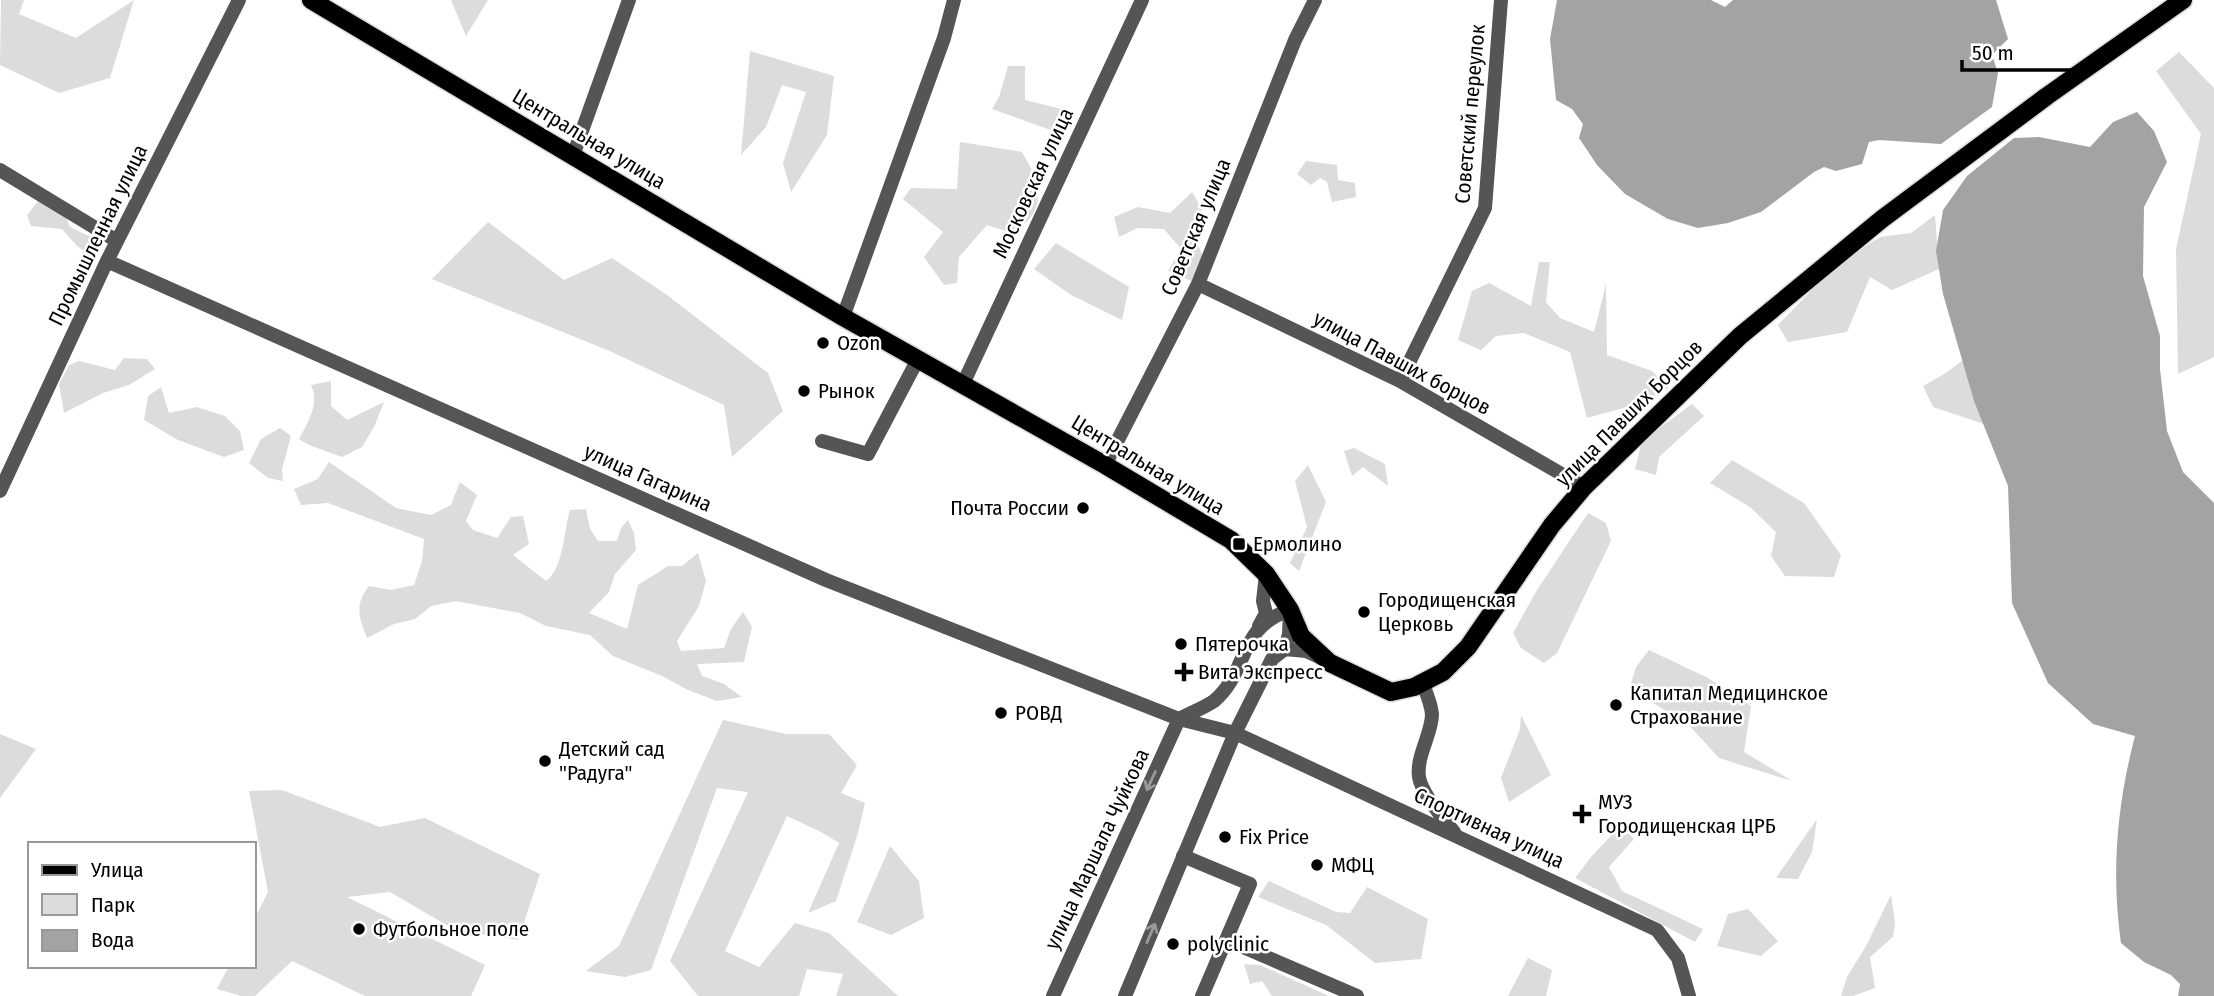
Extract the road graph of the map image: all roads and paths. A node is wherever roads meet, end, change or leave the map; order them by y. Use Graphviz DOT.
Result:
graph roads {
  1 [pos="239,0"];
  2 [pos="311,0"];
  3 [pos="629,0"];
  4 [pos="954,0"];
  5 [pos="1142,0"];
  6 [pos="1315,0"];
  7 [pos="1501,0"];
  8 [pos="2183,0"];
  9 [pos="573,156"];
  10 [pos="0,170"];
  11 [pos="117,241"];
  12 [pos="107,261"];
  13 [pos="1198,284"];
  14 [pos="843,317"];
  15 [pos="918,359"];
  16 [pos="1400,381"];
  17 [pos="963,384"];
  18 [pos="822,441"];
  19 [pos="1105,465"];
  20 [pos="1584,487"];
  21 [pos="0,491"];
  22 [pos="1266,573"];
  23 [pos="1290,610"];
  24 [pos="1256,630"];
  25 [pos="1285,649"];
  26 [pos="1330,663"];
  27 [pos="1422,682"];
  28 [pos="1391,692"];
  29 [pos="1179,719"];
  30 [pos="1235,733"];
  31 [pos="1457,836"];
  32 [pos="1183,856"];
  33 [pos="1227,940"];
  34 [pos="1052,996"];
  35 [pos="1125,996"];
  36 [pos="1202,996"];
  37 [pos="1357,996"];
  38 [pos="1689,996"];
  1 -- 11 [label="street, Промышленная улица"];
  2 -- 9 [label="main road, Центральная улица"];
  3 -- 9 [label="street"];
  4 -- 14 [label="street"];
  5 -- 17 [label="street, Московская улица"];
  6 -- 13 [label="street, Советская улица"];
  7 -- 16 [label="street, Советский переулок"];
  8 -- 20 [label="main road, улица Павших Борцов"];
  9 -- 14 [label="main road, Центральная улица"];
  10 -- 11 [label="street"];
  11 -- 12 [label="street, Промышленная улица"];
  12 -- 21 [label="street, Промышленная улица"];
  12 -- 29 [label="street, улица Гагарина"];
  13 -- 16 [label="street, улица Павших борцов"];
  13 -- 19 [label="street, Советская улица"];
  14 -- 15 [label="main road, Центральная улица"];
  15 -- 17 [label="main road, Центральная улица"];
  15 -- 18 [label="street"];
  16 -- 20 [label="street, улица Павших борцов"];
  17 -- 19 [label="main road, Центральная улица"];
  19 -- 22 [label="main road, Центральная улица"];
  20 -- 27 [label="main road, улица Павших Борцов"];
  22 -- 23 [label="main road, Центральная улица"];
  22 -- 24 [label="street"];
  23 -- 24 [label="street"];
  23 -- 25 [label="street"];
  23 -- 26 [label="main road, Центральная улица"];
  24 -- 29 [label="street"];
  25 -- 26 [label="street"];
  25 -- 30 [label="street"];
  26 -- 28 [label="main road, Центральная улица"];
  27 -- 28 [label="main road, улица Павших Борцов"];
  27 -- 31 [label="street"];
  29 -- 30 [label="street, улица Гагарина"];
  29 -- 34 [label="street, улица Маршала Чуйкова, one-way"];
  30 -- 31 [label="street, Спортивная улица"];
  30 -- 32 [label="street"];
  31 -- 38 [label="street, Спортивная улица"];
  32 -- 33 [label="street"];
  35 -- 32 [label="street, one-way"];
  33 -- 36 [label="street"];
  33 -- 37 [label="street"];
}
